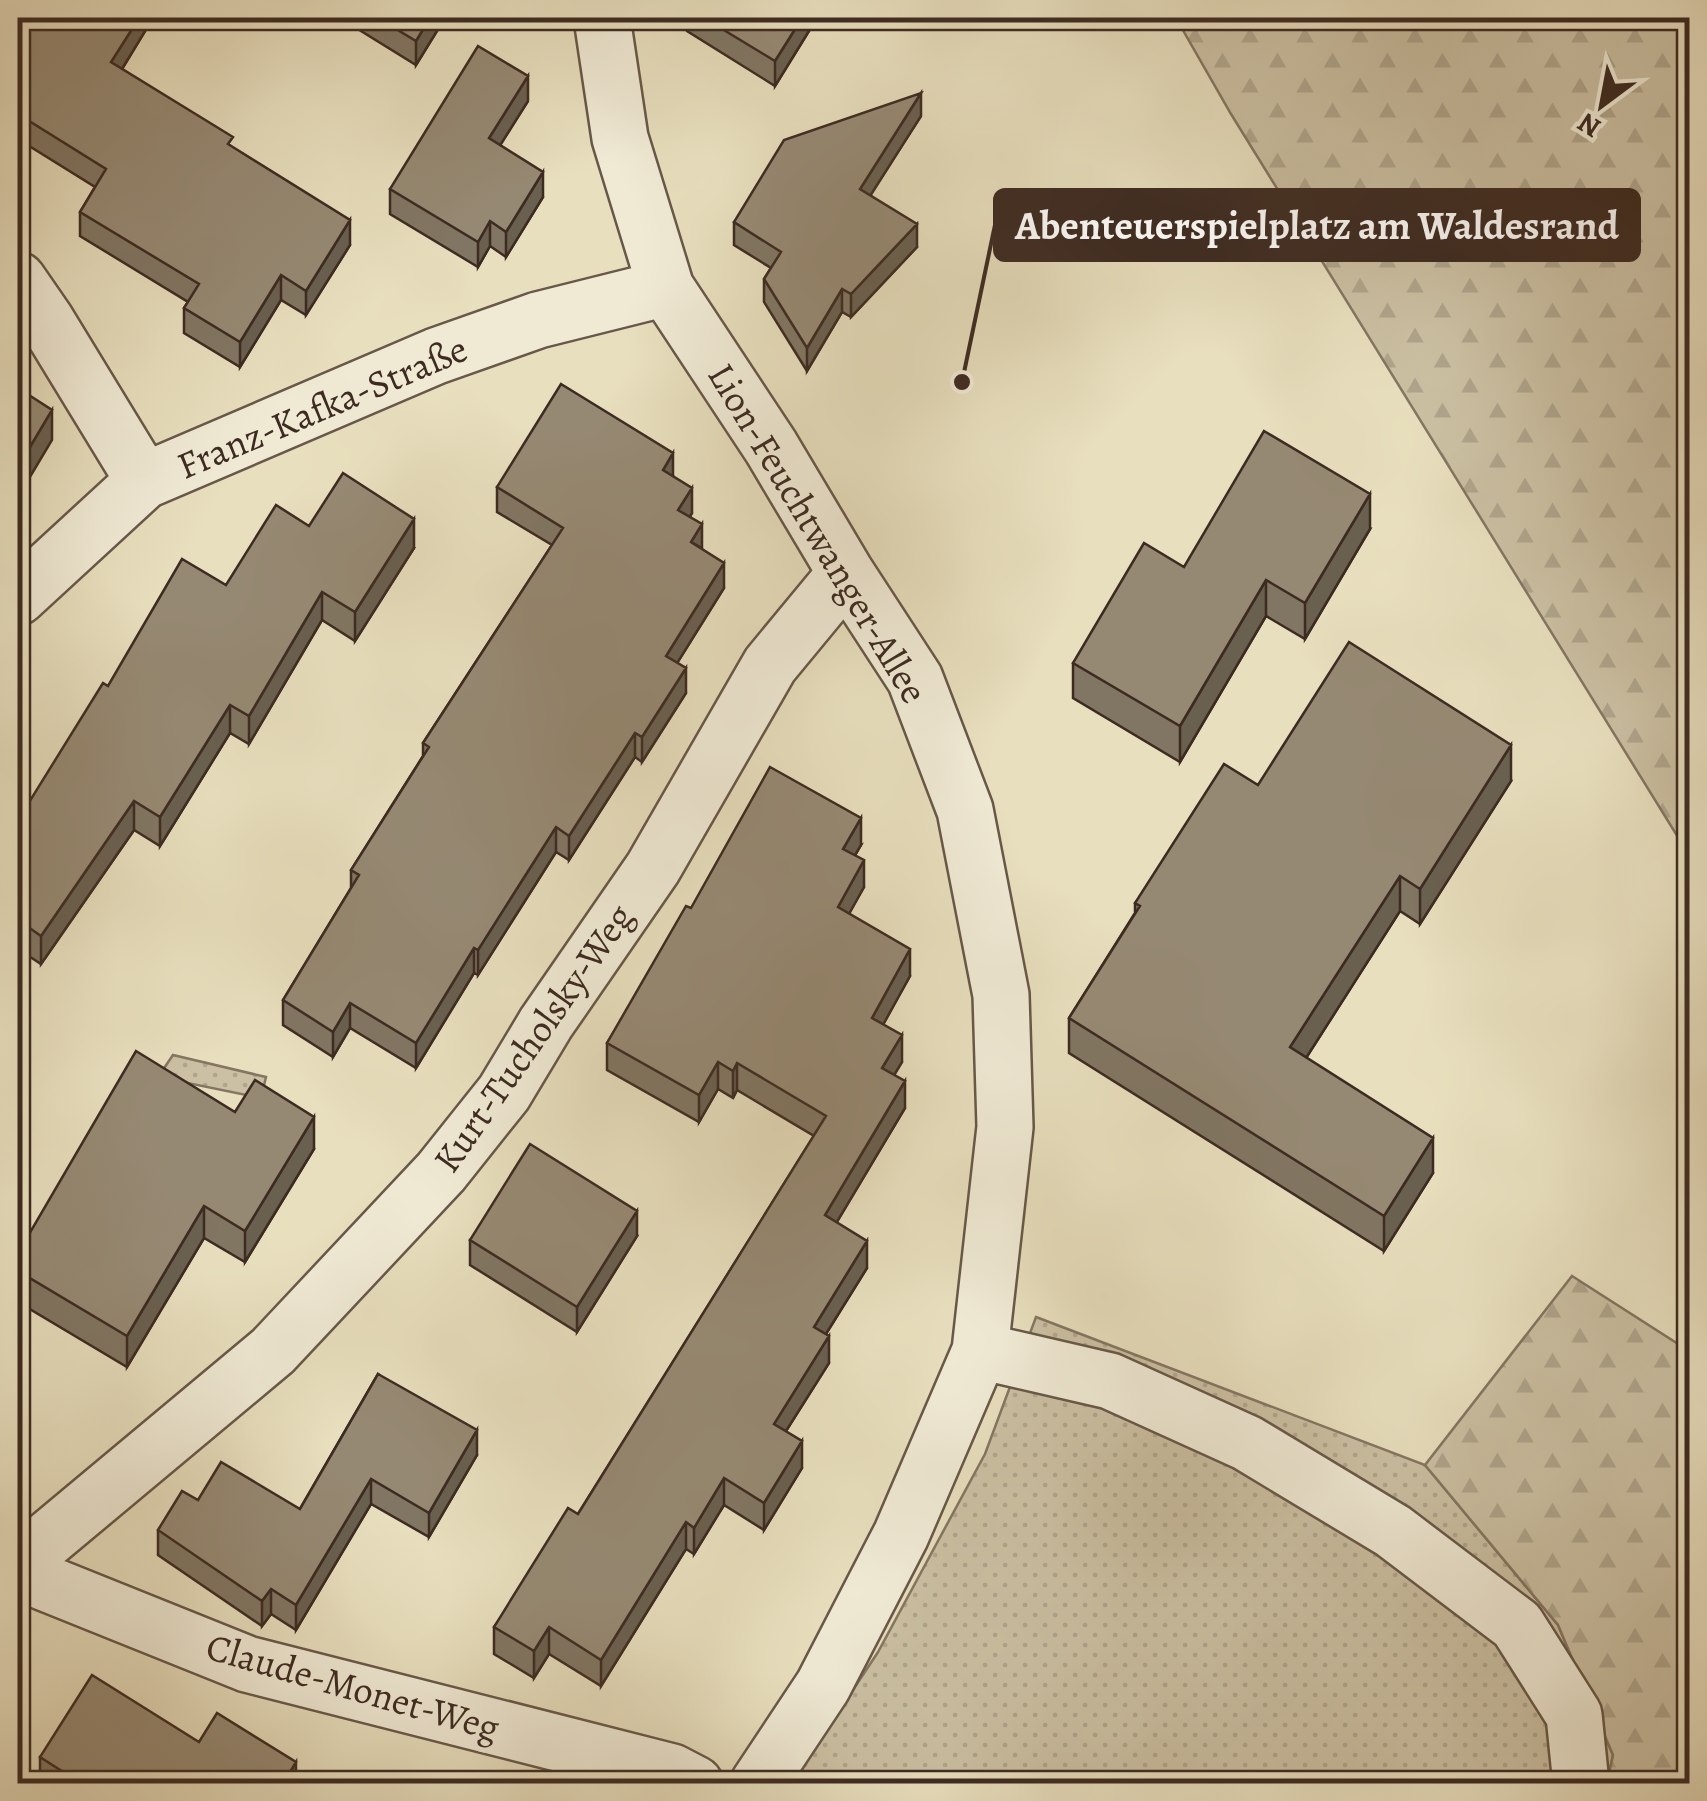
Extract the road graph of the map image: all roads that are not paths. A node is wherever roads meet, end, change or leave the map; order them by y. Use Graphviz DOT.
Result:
graph roads {
  1 [pos="602,18"];
  2 [pos="18,280"];
  3 [pos="666,288"];
  4 [pos="144,481"];
  5 [pos="846,574"];
  6 [pos="18,596"];
  7 [pos="980,1352"];
  8 [pos="18,1568"];
  9 [pos="695,1784"];
  10 [pos="758,1784"];
  11 [pos="1580,1784"];
  1 -- 3 [label="street, Lion-Feuchtwanger-Allee"];
  2 -- 4 [label="street"];
  3 -- 4 [label="street, Franz-Kafka-Straße"];
  3 -- 5 [label="street, Lion-Feuchtwanger-Allee"];
  4 -- 6 [label="street, Franz-Kafka-Straße"];
  5 -- 7 [label="street, Lion-Feuchtwanger-Allee"];
  5 -- 8 [label="street, Kurt-Tucholsky-Weg"];
  7 -- 10 [label="street, Lion-Feuchtwanger-Allee"];
  7 -- 11 [label="street"];
  8 -- 9 [label="street, Claude-Monet-Weg"];
}
